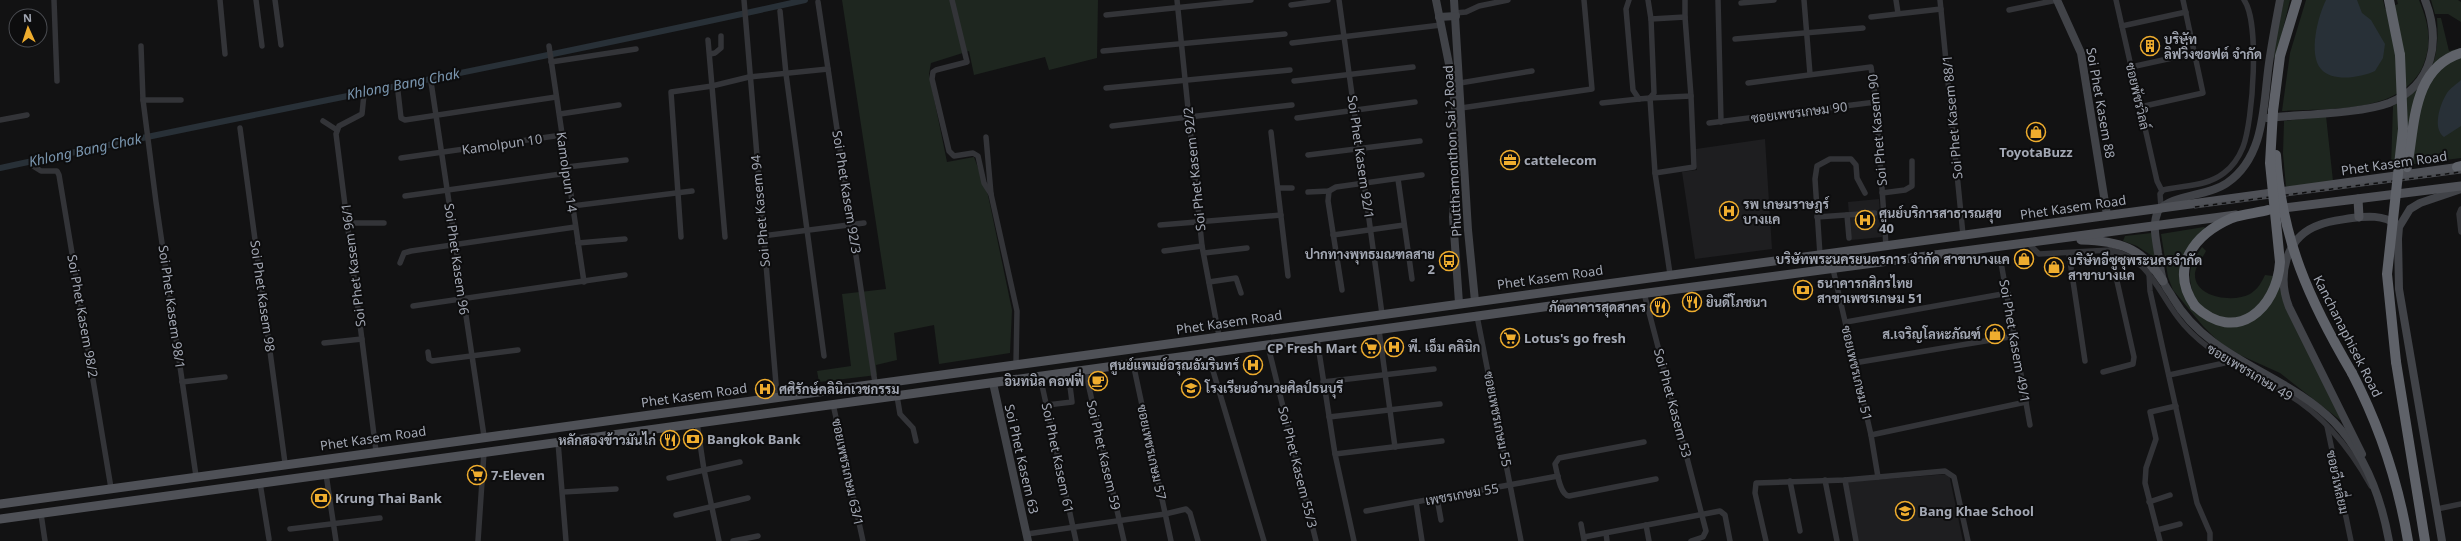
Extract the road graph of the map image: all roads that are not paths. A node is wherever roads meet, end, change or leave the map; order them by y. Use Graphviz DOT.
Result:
graph roads {
  1 [pos="54,0"];
  2 [pos="220,0"];
  3 [pos="256,0"];
  4 [pos="275,0"];
  5 [pos="744,0"];
  6 [pos="952,0"];
  7 [pos="1177,0"];
  8 [pos="1251,0"];
  9 [pos="1328,0"];
  10 [pos="1339,0"];
  11 [pos="1436,0"];
  12 [pos="1454,0"];
  13 [pos="1508,0"];
  14 [pos="1584,0"];
  15 [pos="1629,0"];
  16 [pos="1648,0"];
  17 [pos="1685,0"];
  18 [pos="1718,0"];
  19 [pos="1774,0"];
  20 [pos="1804,0"];
  21 [pos="1896,0"];
  22 [pos="1940,0"];
  23 [pos="2057,0"];
  24 [pos="2116,0"];
  25 [pos="2183,0"];
  26 [pos="2244,0"];
  27 [pos="2280,0"];
  28 [pos="2297,0"];
  29 [pos="2389,0"];
  30 [pos="2425,0"];
  31 [pos="818,2"];
  32 [pos="1741,3"];
  33 [pos="1291,5"];
  34 [pos="1178,8"];
  35 [pos="1942,8"];
  36 [pos="2009,10"];
  37 [pos="780,11"];
  38 [pos="2186,12"];
  39 [pos="1898,13"];
  40 [pos="1456,14"];
  41 [pos="1106,15"];
  42 [pos="1685,17"];
  43 [pos="1871,17"];
  44 [pos="1651,19"];
  45 [pos="1440,21"];
  46 [pos="2122,26"];
  47 [pos="1863,28"];
  48 [pos="1285,34"];
  49 [pos="1806,34"];
  50 [pos="721,36"];
  51 [pos="1344,37"];
  52 [pos="1735,39"];
  53 [pos="708,40"];
  54 [pos="1292,43"];
  55 [pos="281,45"];
  56 [pos="1181,45"];
  57 [pos="141,46"];
  58 [pos="262,46"];
  59 [pos="548,46"];
  60 [pos="636,49"];
  61 [pos="1103,51"];
  62 [pos="2195,53"];
  63 [pos="2461,53"];
  64 [pos="225,54"];
  65 [pos="710,54"];
  66 [pos="551,62"];
  67 [pos="2131,66"];
  68 [pos="1413,67"];
  69 [pos="828,69"];
  70 [pos="1290,70"];
  71 [pos="1532,71"];
  72 [pos="786,74"];
  73 [pos="1350,74"];
  74 [pos="1810,74"];
  75 [pos="749,77"];
  76 [pos="1185,80"];
  77 [pos="57,81"];
  78 [pos="1294,81"];
  79 [pos="432,82"];
  80 [pos="396,83"];
  81 [pos="1460,83"];
  82 [pos="1748,83"];
  83 [pos="712,86"];
  84 [pos="1106,88"];
  85 [pos="364,94"];
  86 [pos="1691,96"];
  87 [pos="556,97"];
  88 [pos="1650,98"];
  89 [pos="1639,99"];
  90 [pos="144,100"];
  91 [pos="181,100"];
  92 [pos="1414,102"];
  93 [pos="1876,102"];
  94 [pos="1602,103"];
  95 [pos="619,105"];
  96 [pos="1292,105"];
  97 [pos="2140,107"];
  98 [pos="1461,108"];
  99 [pos="1354,111"];
  100 [pos="2273,112"];
  101 [pos="560,114"];
  102 [pos="27,115"];
  103 [pos="436,116"];
  104 [pos="1189,117"];
  105 [pos="1297,118"];
  106 [pos="2262,118"];
  107 [pos="0,120"];
  108 [pos="323,121"];
  109 [pos="1721,122"];
  110 [pos="1710,123"];
  111 [pos="1112,126"];
  112 [pos="240,128"];
  113 [pos="337,130"];
  114 [pos="1272,132"];
  115 [pos="562,135"];
  116 [pos="986,137"];
  117 [pos="1420,140"];
  118 [pos="1359,149"];
  119 [pos="441,153"];
  120 [pos="1308,155"];
  121 [pos="401,158"];
  122 [pos="626,160"];
  123 [pos="1912,161"];
  124 [pos="33,166"];
  125 [pos="2460,166"];
  126 [pos="567,170"];
  127 [pos="1655,173"];
  128 [pos="1422,175"];
  129 [pos="1398,179"];
  130 [pos="1364,183"];
  131 [pos="2461,186"];
  132 [pos="1278,188"];
  133 [pos="1292,188"];
  134 [pos="2461,189"];
  135 [pos="446,190"];
  136 [pos="692,191"];
  137 [pos="1329,191"];
  138 [pos="2162,191"];
  139 [pos="678,192"];
  140 [pos="1308,192"];
  141 [pos="1865,193"];
  142 [pos="1882,193"];
  143 [pos="991,194"];
  144 [pos="405,196"];
  145 [pos="2230,199"];
  146 [pos="2358,199"];
  147 [pos="572,206"];
  148 [pos="2161,207"];
  149 [pos="2268,210"];
  150 [pos="2461,210"];
  151 [pos="2127,212"];
  152 [pos="1875,213"];
  153 [pos="1281,215"];
  154 [pos="1848,215"];
  155 [pos="2108,215"];
  156 [pos="2233,216"];
  157 [pos="1817,217"];
  158 [pos="2360,217"];
  159 [pos="2393,217"];
  160 [pos="1199,221"];
  161 [pos="348,223"];
  162 [pos="384,223"];
  163 [pos="864,223"];
  164 [pos="852,224"];
  165 [pos="1404,225"];
  166 [pos="2154,225"];
  167 [pos="1160,226"];
  168 [pos="575,227"];
  169 [pos="2399,227"];
  170 [pos="2137,228"];
  171 [pos="808,230"];
  172 [pos="1371,230"];
  173 [pos="2461,232"];
  174 [pos="1333,235"];
  175 [pos="1963,235"];
  176 [pos="762,236"];
  177 [pos="681,237"];
  178 [pos="725,237"];
  179 [pos="1849,238"];
  180 [pos="625,239"];
  181 [pos="2049,240"];
  182 [pos="578,243"];
  183 [pos="2028,243"];
  184 [pos="455,245"];
  185 [pos="1202,246"];
  186 [pos="1886,246"];
  187 [pos="1247,248"];
  188 [pos="2110,250"];
  189 [pos="1164,251"];
  190 [pos="1204,253"];
  191 [pos="2069,254"];
  192 [pos="1820,255"];
  193 [pos="2000,257"];
  194 [pos="400,263"];
  195 [pos="1832,269"];
  196 [pos="2148,272"];
  197 [pos="1670,274"];
  198 [pos="625,276"];
  199 [pos="1288,276"];
  200 [pos="1412,279"];
  201 [pos="2163,281"];
  202 [pos="584,282"];
  203 [pos="1209,282"];
  204 [pos="1342,290"];
  205 [pos="1241,293"];
  206 [pos="1644,293"];
  207 [pos="2008,293"];
  208 [pos="463,300"];
  209 [pos="1475,301"];
  210 [pos="1459,303"];
  211 [pos="413,306"];
  212 [pos="1382,314"];
  213 [pos="1478,316"];
  214 [pos="1460,318"];
  215 [pos="1846,322"];
  216 [pos="1299,326"];
  217 [pos="1379,330"];
  218 [pos="1219,336"];
  219 [pos="2015,336"];
  220 [pos="362,339"];
  221 [pos="1317,339"];
  222 [pos="1303,341"];
  223 [pos="324,343"];
  224 [pos="1268,346"];
  225 [pos="518,350"];
  226 [pos="428,352"];
  227 [pos="1208,354"];
  228 [pos="824,356"];
  229 [pos="471,357"];
  230 [pos="2085,361"];
  231 [pos="2229,362"];
  232 [pos="1133,363"];
  233 [pos="1854,363"];
  234 [pos="1016,364"];
  235 [pos="1434,369"];
  236 [pos="1085,370"];
  237 [pos="2103,372"];
  238 [pos="1386,374"];
  239 [pos="2169,375"];
  240 [pos="1040,376"];
  241 [pos="225,377"];
  242 [pos="182,382"];
  243 [pos="1323,382"];
  244 [pos="875,383"];
  245 [pos="992,383"];
  246 [pos="1070,386"];
  247 [pos="898,396"];
  248 [pos="774,397"];
  249 [pos="2026,402"];
  250 [pos="833,404"];
  251 [pos="1440,404"];
  252 [pos="1047,405"];
  253 [pos="2176,406"];
  254 [pos="1390,410"];
  255 [pos="772,412"];
  256 [pos="1329,417"];
  257 [pos="697,423"];
  258 [pos="2326,423"];
  259 [pos="2030,425"];
  260 [pos="1871,435"];
  261 [pos="484,436"];
  262 [pos="916,441"];
  263 [pos="1442,441"];
  264 [pos="558,442"];
  265 [pos="1644,442"];
  266 [pos="1395,447"];
  267 [pos="376,451"];
  268 [pos="484,452"];
  269 [pos="1335,454"];
  270 [pos="2356,456"];
  271 [pos="298,461"];
  272 [pos="740,462"];
  273 [pos="285,463"];
  274 [pos="270,465"];
  275 [pos="704,470"];
  276 [pos="326,474"];
  277 [pos="2371,475"];
  278 [pos="196,476"];
  279 [pos="308,476"];
  280 [pos="1558,476"];
  281 [pos="669,478"];
  282 [pos="1878,478"];
  283 [pos="1656,479"];
  284 [pos="1825,480"];
  285 [pos="1845,480"];
  286 [pos="275,481"];
  287 [pos="1790,481"];
  288 [pos="260,483"];
  289 [pos="1511,485"];
  290 [pos="111,488"];
  291 [pos="616,489"];
  292 [pos="563,492"];
  293 [pos="2170,495"];
  294 [pos="748,498"];
  295 [pos="1437,498"];
  296 [pos="1416,502"];
  297 [pos="2149,502"];
  298 [pos="0,504"];
  299 [pos="2461,504"];
  300 [pos="711,507"];
  301 [pos="2437,509"];
  302 [pos="1366,511"];
  303 [pos="41,514"];
  304 [pos="1165,514"];
  305 [pos="1702,514"];
  306 [pos="676,515"];
  307 [pos="380,518"];
  308 [pos="0,519"];
  309 [pos="1441,520"];
  310 [pos="2385,520"];
  311 [pos="1119,521"];
  312 [pos="334,523"];
  313 [pos="1582,524"];
  314 [pos="2180,524"];
  315 [pos="1646,525"];
  316 [pos="1072,527"];
  317 [pos="290,529"];
  318 [pos="2157,530"];
  319 [pos="1800,531"];
  320 [pos="1606,533"];
  321 [pos="758,536"];
  322 [pos="1027,537"];
  323 [pos="269,539"];
  324 [pos="1584,539"];
  325 [pos="44,541"];
  326 [pos="336,541"];
  327 [pos="478,541"];
  328 [pos="566,541"];
  329 [pos="719,541"];
  330 [pos="733,541"];
  331 [pos="862,541"];
  332 [pos="1076,541"];
  333 [pos="1124,541"];
  334 [pos="1171,541"];
  335 [pos="1198,541"];
  336 [pos="1264,541"];
  337 [pos="1316,541"];
  338 [pos="1354,541"];
  339 [pos="1422,541"];
  340 [pos="1521,541"];
  341 [pos="1608,541"];
  342 [pos="1649,541"];
  343 [pos="1691,541"];
  344 [pos="1730,541"];
  345 [pos="1766,541"];
  346 [pos="1837,541"];
  347 [pos="1856,541"];
  348 [pos="1968,541"];
  349 [pos="2160,541"];
  350 [pos="2210,541"];
  351 [pos="2351,541"];
  352 [pos="2389,541"];
  353 [pos="2408,541"];
  354 [pos="2425,541"];
  355 [pos="2442,541"];
  1 -- 77 [label="street"];
  2 -- 64 [label="street"];
  3 -- 58 [label="street"];
  4 -- 55 [label="street"];
  5 -- 75 [label="street, Soi Phet Kasem 94"];
  6 -- 143 [label="street"];
  7 -- 34 [label="street, Soi Phet Kasem 92/2"];
  8 -- 34 [label="street"];
  9 -- 33 [label="street"];
  10 -- 51 [label="street, Soi Phet Kasem 92/1"];
  11 -- 45 [label="main road, Phutthamonthon Sai 2 Road"];
  12 -- 40 [label="main road, Phutthamonthon Sai 2 Road"];
  13 -- 40 [label="street"];
  14 -- 98 [label="street"];
  15 -- 89 [label="street"];
  16 -- 44 [label="street"];
  17 -- 42 [label="street"];
  18 -- 109 [label="street"];
  19 -- 32 [label="street"];
  20 -- 49 [label="street"];
  21 -- 39 [label="street"];
  22 -- 35 [label="street, Soi Phet Kasem 88/1"];
  23 -- 36 [label="street"];
  23 -- 155 [label="main road, Soi Phet Kasem 88"];
  24 -- 46 [label="street, ซอยพัชรวิลล์"];
  25 -- 38 [label="street"];
  26 -- 138 [label="street"];
  27 -- 106 [label="main road"];
  28 -- 100 [label="highway, Kanchanaphisek Road"];
  29 -- 159 [label="highway, Kanchanaphisek Road, bridge"];
  30 -- 106 [label="main road"];
  31 -- 69 [label="street, Soi Phet Kasem 92/3"];
  34 -- 41 [label="street"];
  34 -- 56 [label="street, Soi Phet Kasem 92/2"];
  35 -- 39 [label="street"];
  35 -- 175 [label="street, Soi Phet Kasem 88/1"];
  37 -- 72 [label="street"];
  38 -- 46 [label="street"];
  38 -- 62 [label="street"];
  39 -- 43 [label="street"];
  40 -- 45 [label="main road"];
  40 -- 81 [label="main road, Phutthamonthon Sai 2 Road"];
  42 -- 44 [label="street"];
  42 -- 86 [label="street"];
  44 -- 88 [label="street"];
  45 -- 51 [label="street"];
  45 -- 210 [label="main road, Phutthamonthon Sai 2 Road"];
  46 -- 67 [label="street, ซอยพัชรวิลล์"];
  47 -- 49 [label="street"];
  48 -- 56 [label="street"];
  49 -- 52 [label="street"];
  49 -- 74 [label="street"];
  50 -- 65 [label="street"];
  51 -- 54 [label="street"];
  51 -- 73 [label="street, Soi Phet Kasem 92/1"];
  53 -- 65 [label="street"];
  56 -- 61 [label="street"];
  56 -- 76 [label="street, Soi Phet Kasem 92/2"];
  57 -- 90 [label="street, Soi Phet Kasem 98/1"];
  59 -- 66 [label="street, Kamolpun 14"];
  60 -- 66 [label="street"];
  62 -- 67 [label="street"];
  62 -- 97 [label="street"];
  63 -- 159 [label="highway, bridge"];
  65 -- 83 [label="street"];
  66 -- 87 [label="street, Kamolpun 14"];
  67 -- 97 [label="street, ซอยพัชรวิลล์"];
  68 -- 73 [label="street"];
  69 -- 72 [label="street"];
  69 -- 164 [label="street, Soi Phet Kasem 92/3"];
  70 -- 76 [label="street"];
  71 -- 81 [label="street"];
  72 -- 75 [label="street"];
  72 -- 171 [label="street"];
  73 -- 78 [label="street"];
  73 -- 99 [label="street, Soi Phet Kasem 92/1"];
  74 -- 82 [label="street, Soi Phet Kasem 90"];
  74 -- 93 [label="street, Soi Phet Kasem 90"];
  75 -- 83 [label="street"];
  75 -- 176 [label="street, Soi Phet Kasem 94"];
  76 -- 84 [label="street"];
  76 -- 104 [label="street, Soi Phet Kasem 92/2"];
  79 -- 103 [label="street, Soi Phet Kasem 96"];
  80 -- 103 [label="street"];
  81 -- 98 [label="main road, Phutthamonthon Sai 2 Road"];
  83 -- 139 [label="street"];
  83 -- 178 [label="street"];
  85 -- 113 [label="street"];
  86 -- 88 [label="street"];
  86 -- 127 [label="street"];
  87 -- 101 [label="street, Kamolpun 14"];
  87 -- 103 [label="street"];
  88 -- 89 [label="street"];
  88 -- 127 [label="street"];
  89 -- 94 [label="street"];
  90 -- 91 [label="street"];
  90 -- 242 [label="street, Soi Phet Kasem 98/1"];
  92 -- 99 [label="street"];
  93 -- 109 [label="street, ซอยเพชรเกษม 90"];
  93 -- 142 [label="street, Soi Phet Kasem 90"];
  95 -- 101 [label="street"];
  96 -- 104 [label="street"];
  97 -- 138 [label="street, ซอยพัชรวิลล์"];
  98 -- 209 [label="main road, Phutthamonthon Sai 2 Road"];
  99 -- 105 [label="street"];
  99 -- 118 [label="street, Soi Phet Kasem 92/1"];
  100 -- 149 [label="highway, bridge"];
  100 -- 353 [label="highway, Kanchanaphisek Road, bridge"];
  101 -- 115 [label="street, Kamolpun 14"];
  102 -- 107 [label="street"];
  103 -- 119 [label="street, Soi Phet Kasem 96"];
  104 -- 111 [label="street"];
  104 -- 160 [label="street, Soi Phet Kasem 92/2"];
  106 -- 148 [label="main road"];
  108 -- 113 [label="street"];
  109 -- 110 [label="street, ซอยเพชรเกษม 90"];
  112 -- 273 [label="street, Soi Phet Kasem 98"];
  113 -- 161 [label="street, Soi Phet Kasem 96/1"];
  114 -- 132 [label="street"];
  115 -- 119 [label="street, Kamolpun 10"];
  115 -- 126 [label="street, Kamolpun 14"];
  116 -- 143 [label="street"];
  117 -- 118 [label="street"];
  118 -- 120 [label="street"];
  118 -- 130 [label="street, Soi Phet Kasem 92/1"];
  119 -- 121 [label="street, Kamolpun 10"];
  119 -- 135 [label="street, Soi Phet Kasem 96"];
  122 -- 126 [label="street"];
  123 -- 142 [label="street"];
  124 -- 290 [label="street, Soi Phet Kasem 98/2"];
  125 -- 145 [label="main road, Phet Kasem Road"];
  126 -- 135 [label="street"];
  126 -- 147 [label="street, Kamolpun 14"];
  127 -- 197 [label="street"];
  128 -- 129 [label="street"];
  129 -- 130 [label="street"];
  129 -- 165 [label="street"];
  130 -- 137 [label="street"];
  130 -- 172 [label="street, Soi Phet Kasem 92/1"];
  131 -- 146 [label="main road"];
  132 -- 133 [label="street"];
  132 -- 153 [label="street"];
  134 -- 169 [label="main road"];
  135 -- 144 [label="street"];
  135 -- 184 [label="street, Soi Phet Kasem 96"];
  136 -- 139 [label="street"];
  137 -- 140 [label="street"];
  137 -- 174 [label="street"];
  138 -- 148 [label="street"];
  139 -- 147 [label="street"];
  139 -- 177 [label="street"];
  141 -- 157 [label="street"];
  142 -- 186 [label="street, Soi Phet Kasem 90"];
  143 -- 234 [label="street"];
  145 -- 148 [label="main road, Phet Kasem Road"];
  145 -- 156 [label="main road"];
  146 -- 149 [label="main road"];
  146 -- 158 [label="main road"];
  147 -- 168 [label="street, Kamolpun 14"];
  148 -- 151 [label="main road, Phet Kasem Road"];
  148 -- 166 [label="main road"];
  149 -- 156 [label="main road"];
  150 -- 173 [label="street"];
  151 -- 155 [label="main road, Phet Kasem Road"];
  151 -- 170 [label="main road"];
  152 -- 154 [label="street"];
  153 -- 160 [label="street"];
  153 -- 199 [label="street"];
  154 -- 157 [label="street"];
  154 -- 179 [label="street"];
  155 -- 175 [label="main road, Phet Kasem Road"];
  156 -- 166 [label="main road"];
  157 -- 192 [label="street"];
  158 -- 169 [label="main road"];
  158 -- 277 [label="main road"];
  159 -- 354 [label="highway, Kanchanaphisek Road, bridge"];
  160 -- 167 [label="street"];
  160 -- 185 [label="street, Soi Phet Kasem 92/2"];
  161 -- 162 [label="street"];
  161 -- 220 [label="street, Soi Phet Kasem 96/1"];
  163 -- 164 [label="street"];
  164 -- 171 [label="street"];
  164 -- 244 [label="street, Soi Phet Kasem 92/3"];
  165 -- 172 [label="street"];
  165 -- 200 [label="street"];
  166 -- 170 [label="main road"];
  166 -- 201 [label="main road"];
  168 -- 182 [label="street, Kamolpun 14"];
  168 -- 184 [label="street"];
  169 -- 301 [label="main road"];
  170 -- 181 [label="main road"];
  171 -- 176 [label="street"];
  171 -- 228 [label="street"];
  172 -- 174 [label="street"];
  172 -- 212 [label="street, Soi Phet Kasem 92/1"];
  174 -- 204 [label="street"];
  175 -- 186 [label="main road, Phet Kasem Road"];
  176 -- 248 [label="street, Soi Phet Kasem 94"];
  180 -- 182 [label="street"];
  181 -- 183 [label="main road"];
  181 -- 201 [label="main road"];
  182 -- 202 [label="street, Kamolpun 14"];
  183 -- 191 [label="street, ซอยเพชรเกษม 49"];
  183 -- 195 [label="main road"];
  184 -- 194 [label="street"];
  184 -- 208 [label="street, Soi Phet Kasem 96"];
  185 -- 189 [label="street"];
  185 -- 190 [label="street, Soi Phet Kasem 92/2"];
  186 -- 192 [label="main road, Phet Kasem Road"];
  187 -- 190 [label="street"];
  188 -- 191 [label="street, ซอยเพชรเกษม 49"];
  188 -- 196 [label="street, ซอยเพชรเกษม 49"];
  188 -- 237 [label="street"];
  190 -- 203 [label="street, Soi Phet Kasem 92/2"];
  191 -- 230 [label="street"];
  192 -- 197 [label="main road, Phet Kasem Road"];
  193 -- 207 [label="street, Soi Phet Kasem 49/1"];
  195 -- 206 [label="main road"];
  195 -- 215 [label="street, ซอยเพชรเกษม 51"];
  196 -- 231 [label="street, ซอยเพชรเกษม 49"];
  196 -- 239 [label="street"];
  197 -- 209 [label="main road, Phet Kasem Road"];
  198 -- 202 [label="street"];
  201 -- 270 [label="main road"];
  202 -- 208 [label="street"];
  203 -- 205 [label="street"];
  203 -- 218 [label="street, Soi Phet Kasem 92/2"];
  206 -- 213 [label="main road"];
  206 -- 305 [label="street, Soi Phet Kasem 53"];
  207 -- 215 [label="street"];
  207 -- 219 [label="street, Soi Phet Kasem 49/1"];
  208 -- 211 [label="street"];
  208 -- 229 [label="street, Soi Phet Kasem 96"];
  209 -- 210 [label="main road, Phet Kasem Road"];
  209 -- 213 [label="main road"];
  210 -- 212 [label="main road, Phet Kasem Road"];
  210 -- 214 [label="main road"];
  212 -- 216 [label="main road, Phet Kasem Road"];
  213 -- 214 [label="main road"];
  213 -- 289 [label="street, ซอยเพชรเกษม 55"];
  214 -- 217 [label="main road"];
  215 -- 233 [label="street, ซอยเพชรเกษม 51"];
  216 -- 218 [label="main road, Phet Kasem Road"];
  216 -- 222 [label="main road"];
  217 -- 221 [label="main road"];
  217 -- 238 [label="street"];
  218 -- 234 [label="main road, Phet Kasem Road"];
  219 -- 233 [label="street"];
  219 -- 249 [label="street, Soi Phet Kasem 49/1"];
  220 -- 223 [label="street"];
  220 -- 267 [label="street, Soi Phet Kasem 96/1"];
  221 -- 222 [label="main road"];
  221 -- 243 [label="street"];
  222 -- 224 [label="main road"];
  224 -- 227 [label="main road"];
  224 -- 337 [label="street, Soi Phet Kasem 55/3"];
  225 -- 229 [label="street"];
  226 -- 229 [label="street"];
  227 -- 232 [label="main road"];
  227 -- 336 [label="street"];
  229 -- 261 [label="street, Soi Phet Kasem 96"];
  231 -- 239 [label="street"];
  231 -- 258 [label="street, ซอยเพชรเกษม 49"];
  232 -- 236 [label="main road"];
  232 -- 304 [label="street, ซอยเพชรเกษม 57"];
  233 -- 260 [label="street, ซอยเพชรเกษม 51"];
  234 -- 244 [label="main road, Phet Kasem Road"];
  235 -- 238 [label="street"];
  236 -- 240 [label="main road"];
  236 -- 311 [label="street, Soi Phet Kasem 59"];
  238 -- 243 [label="street"];
  238 -- 254 [label="street"];
  239 -- 253 [label="street"];
  240 -- 245 [label="main road"];
  240 -- 252 [label="street, Soi Phet Kasem 61"];
  241 -- 242 [label="street"];
  242 -- 278 [label="street, Soi Phet Kasem 98/1"];
  243 -- 256 [label="street"];
  244 -- 248 [label="main road, Phet Kasem Road"];
  245 -- 247 [label="main road"];
  245 -- 322 [label="main road, Soi Phet Kasem 63"];
  246 -- 252 [label="street"];
  247 -- 250 [label="main road"];
  247 -- 262 [label="street"];
  248 -- 255 [label="main road"];
  248 -- 261 [label="main road, Phet Kasem Road"];
  249 -- 259 [label="street, Soi Phet Kasem 49/1"];
  249 -- 260 [label="street"];
  250 -- 255 [label="main road"];
  250 -- 331 [label="street, ซอยเพชรเกษม 63/1"];
  251 -- 254 [label="street"];
  252 -- 316 [label="street, Soi Phet Kasem 61"];
  253 -- 297 [label="street"];
  253 -- 350 [label="street"];
  254 -- 256 [label="street"];
  254 -- 266 [label="street"];
  255 -- 257 [label="main road"];
  256 -- 269 [label="street"];
  257 -- 264 [label="main road"];
  257 -- 275 [label="street"];
  258 -- 270 [label="street, ซอยเพชรเกษม 49"];
  258 -- 351 [label="street, ซอยวีเหลี่ยม"];
  260 -- 282 [label="street, ซอยเพชรเกษม 51"];
  261 -- 267 [label="main road, Phet Kasem Road"];
  263 -- 266 [label="street"];
  264 -- 268 [label="main road"];
  264 -- 292 [label="street"];
  265 -- 280 [label="street"];
  266 -- 269 [label="street"];
  267 -- 271 [label="main road, Phet Kasem Road"];
  268 -- 276 [label="main road"];
  268 -- 327 [label="street"];
  269 -- 338 [label="street"];
  270 -- 277 [label="main road"];
  270 -- 310 [label="street, ซอยเพชรเกษม 49"];
  271 -- 273 [label="main road, Phet Kasem Road"];
  271 -- 279 [label="main road"];
  272 -- 275 [label="street"];
  273 -- 274 [label="main road, Phet Kasem Road"];
  274 -- 278 [label="main road, Phet Kasem Road"];
  274 -- 286 [label="main road"];
  275 -- 281 [label="street"];
  275 -- 300 [label="street"];
  276 -- 279 [label="main road"];
  276 -- 312 [label="street"];
  277 -- 310 [label="main road"];
  278 -- 290 [label="main road, Phet Kasem Road"];
  279 -- 286 [label="main road"];
  280 -- 283 [label="street"];
  280 -- 289 [label="street, เพชรเกษม 55"];
  282 -- 285 [label="street"];
  282 -- 348 [label="street"];
  284 -- 285 [label="street"];
  284 -- 287 [label="street"];
  284 -- 346 [label="street"];
  285 -- 347 [label="street"];
  286 -- 288 [label="main road"];
  287 -- 319 [label="street"];
  287 -- 345 [label="street"];
  288 -- 303 [label="main road"];
  288 -- 323 [label="street"];
  289 -- 295 [label="street, เพชรเกษม 55"];
  289 -- 340 [label="street, ซอยเพชรเกษม 55"];
  290 -- 298 [label="main road, Phet Kasem Road"];
  291 -- 292 [label="street"];
  292 -- 328 [label="street"];
  293 -- 297 [label="street"];
  294 -- 300 [label="street"];
  295 -- 296 [label="street, เพชรเกษม 55"];
  295 -- 309 [label="street"];
  296 -- 302 [label="street, เพชรเกษม 55"];
  296 -- 339 [label="street"];
  297 -- 318 [label="street"];
  299 -- 301 [label="street"];
  300 -- 306 [label="street"];
  300 -- 329 [label="street"];
  301 -- 355 [label="main road"];
  303 -- 308 [label="main road"];
  303 -- 325 [label="street"];
  304 -- 311 [label="street"];
  304 -- 334 [label="street, ซอยเพชรเกษม 57"];
  304 -- 335 [label="street"];
  305 -- 315 [label="street"];
  305 -- 343 [label="street, Soi Phet Kasem 53"];
  305 -- 344 [label="street"];
  307 -- 312 [label="street"];
  310 -- 352 [label="main road"];
  311 -- 316 [label="street"];
  311 -- 333 [label="street, Soi Phet Kasem 59"];
  312 -- 317 [label="street"];
  312 -- 326 [label="street"];
  313 -- 324 [label="street"];
  314 -- 318 [label="street"];
  315 -- 320 [label="street"];
  315 -- 342 [label="street"];
  316 -- 322 [label="street"];
  316 -- 332 [label="street, Soi Phet Kasem 61"];
  318 -- 349 [label="street"];
  320 -- 324 [label="street"];
  320 -- 341 [label="street"];
  321 -- 330 [label="street"];
}
